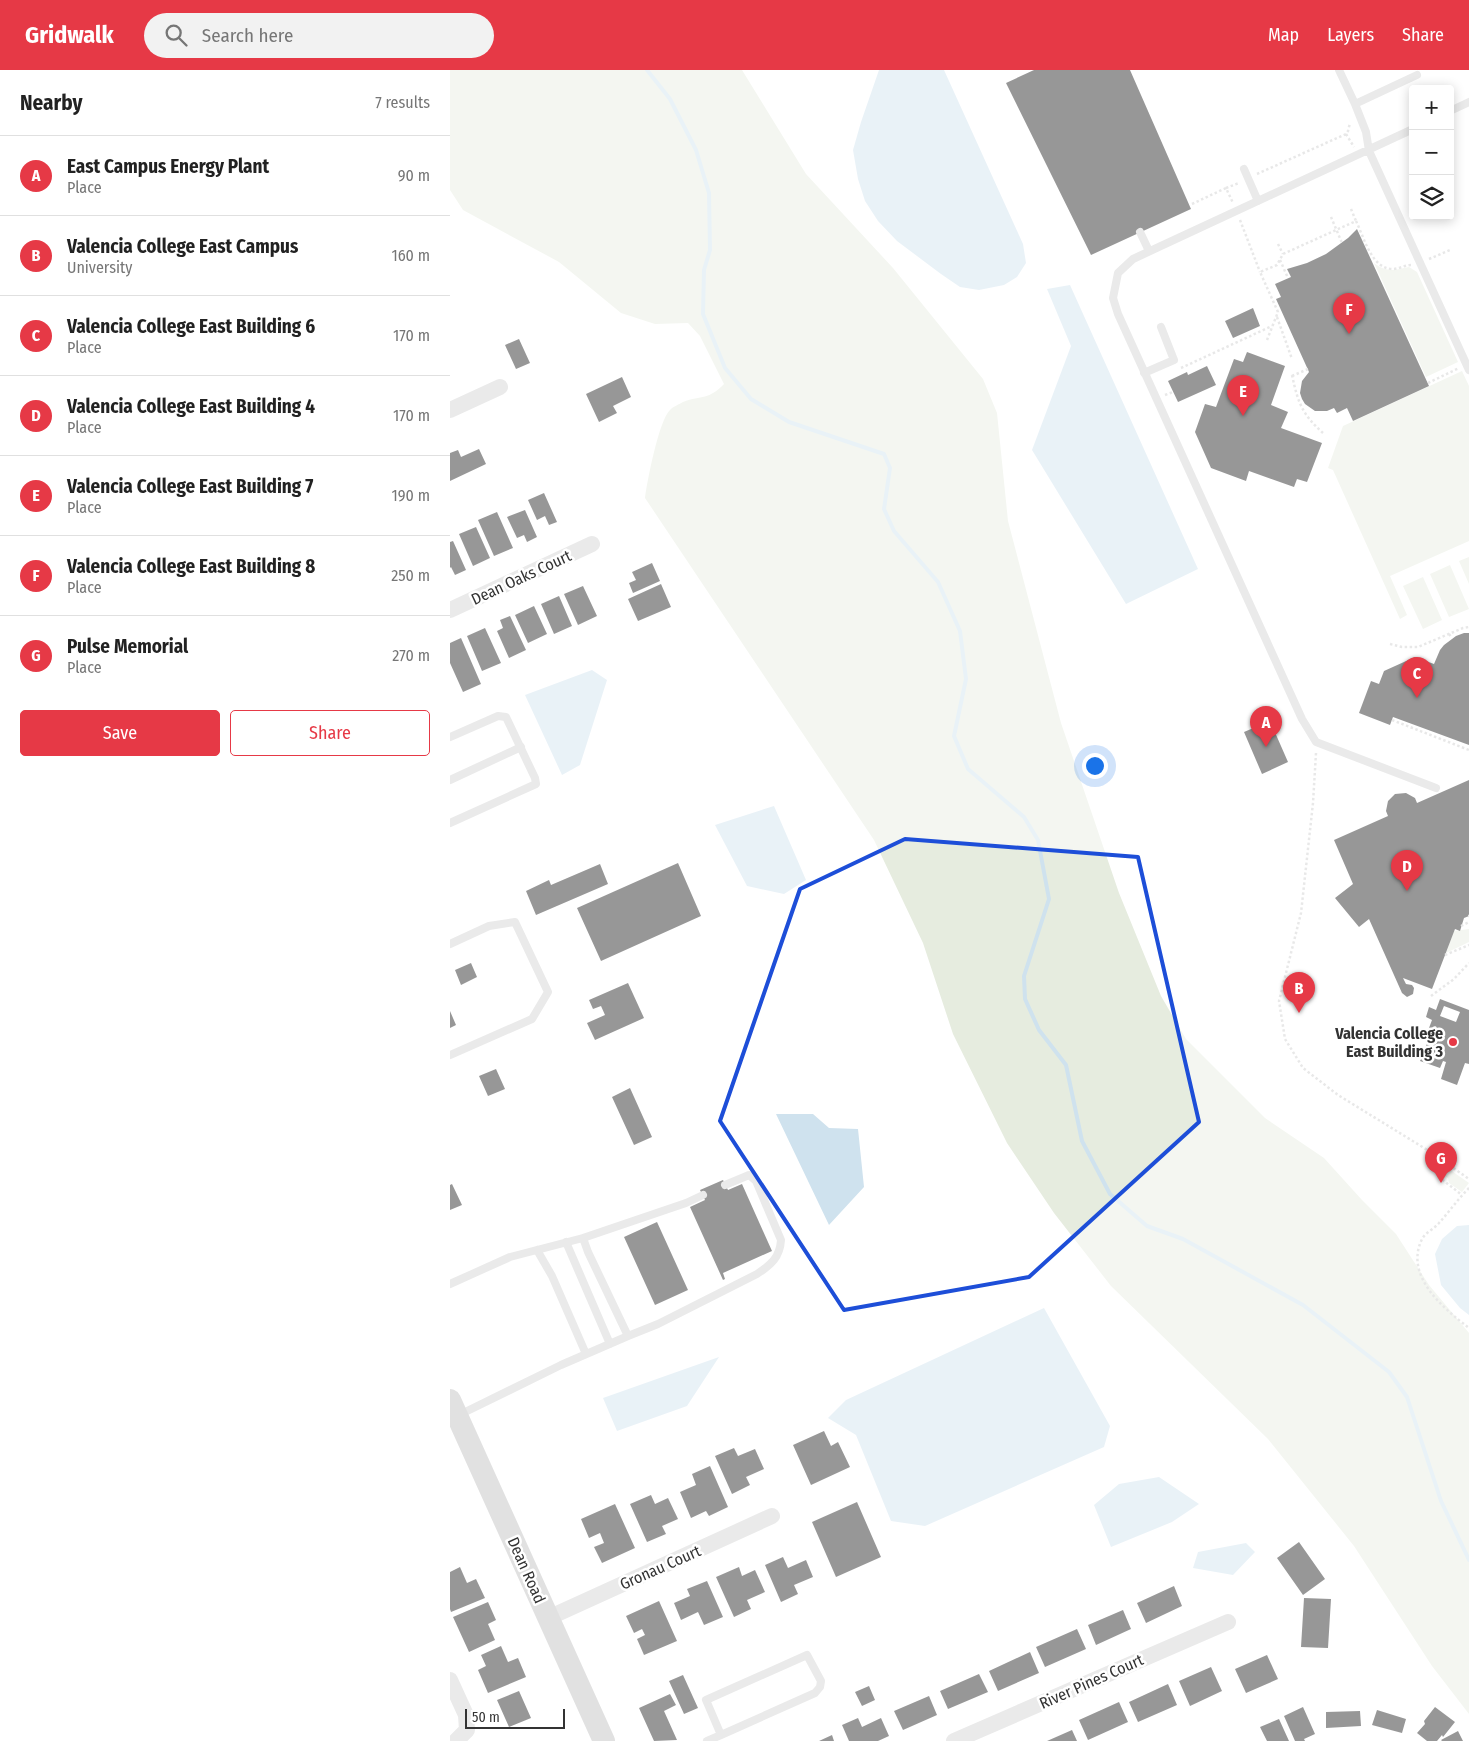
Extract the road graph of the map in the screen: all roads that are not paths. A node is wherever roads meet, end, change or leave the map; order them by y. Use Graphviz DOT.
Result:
graph roads {
  1 [pos="1339,70"];
  2 [pos="1417,75"];
  3 [pos="1469,102"];
  4 [pos="1355,104"];
  5 [pos="1454,109"];
  6 [pos="1409,132"];
  7 [pos="1369,151"];
  8 [pos="1244,169"];
  9 [pos="1258,201"];
  10 [pos="1140,232"];
  11 [pos="1149,251"];
  12 [pos="1161,327"];
  13 [pos="1466,368"];
  14 [pos="1144,373"];
  15 [pos="500,387"];
  16 [pos="450,410"];
  17 [pos="592,544"];
  18 [pos="450,610"];
  19 [pos="450,737"];
  20 [pos="521,748"];
  21 [pos="450,780"];
  22 [pos="1436,788"];
  23 [pos="450,822"];
  24 [pos="450,944"];
  25 [pos="450,1056"];
  26 [pos="726,1185"];
  27 [pos="703,1195"];
  28 [pos="583,1238"];
  29 [pos="566,1242"];
  30 [pos="537,1250"];
  31 [pos="450,1284"];
  32 [pos="628,1336"];
  33 [pos="610,1344"];
  34 [pos="586,1354"];
  35 [pos="454,1408"];
  36 [pos="772,1516"];
  37 [pos="548,1618"];
  38 [pos="1228,1622"];
  39 [pos="450,1680"];
  40 [pos="461,1735"];
  41 [pos="721,1735"];
  42 [pos="604,1741"];
  43 [pos="708,1741"];
  44 [pos="954,1741"];
  1 -- 4 [label="lane"];
  2 -- 4 [label="lane"];
  3 -- 5 [label="lane"];
  4 -- 7 [label="lane"];
  6 -- 7 [label="lane"];
  7 -- 9 [label="lane"];
  7 -- 13 [label="lane"];
  8 -- 9 [label="lane"];
  9 -- 11 [label="lane"];
  10 -- 11 [label="lane"];
  11 -- 14 [label="lane"];
  12 -- 14 [label="lane"];
  14 -- 22 [label="lane"];
  15 -- 16 [label="street"];
  17 -- 18 [label="street, Dean Oaks Court"];
  19 -- 20 [label="lane"];
  20 -- 21 [label="lane"];
  20 -- 23 [label="lane"];
  24 -- 25 [label="lane"];
  26 -- 32 [label="lane"];
  27 -- 28 [label="lane"];
  28 -- 29 [label="lane"];
  28 -- 32 [label="lane"];
  29 -- 30 [label="lane"];
  29 -- 33 [label="lane"];
  30 -- 31 [label="lane"];
  30 -- 34 [label="lane"];
  32 -- 33 [label="lane"];
  33 -- 34 [label="lane"];
  34 -- 35 [label="lane"];
  35 -- 37 [label="main road, Dean Road"];
  36 -- 37 [label="street, Gronau Court"];
  37 -- 42 [label="main road, Dean Road"];
  38 -- 44 [label="street, River Pines Court"];
  39 -- 40 [label="street"];
  41 -- 41 [label="lane"];
  41 -- 43 [label="lane"];
}
